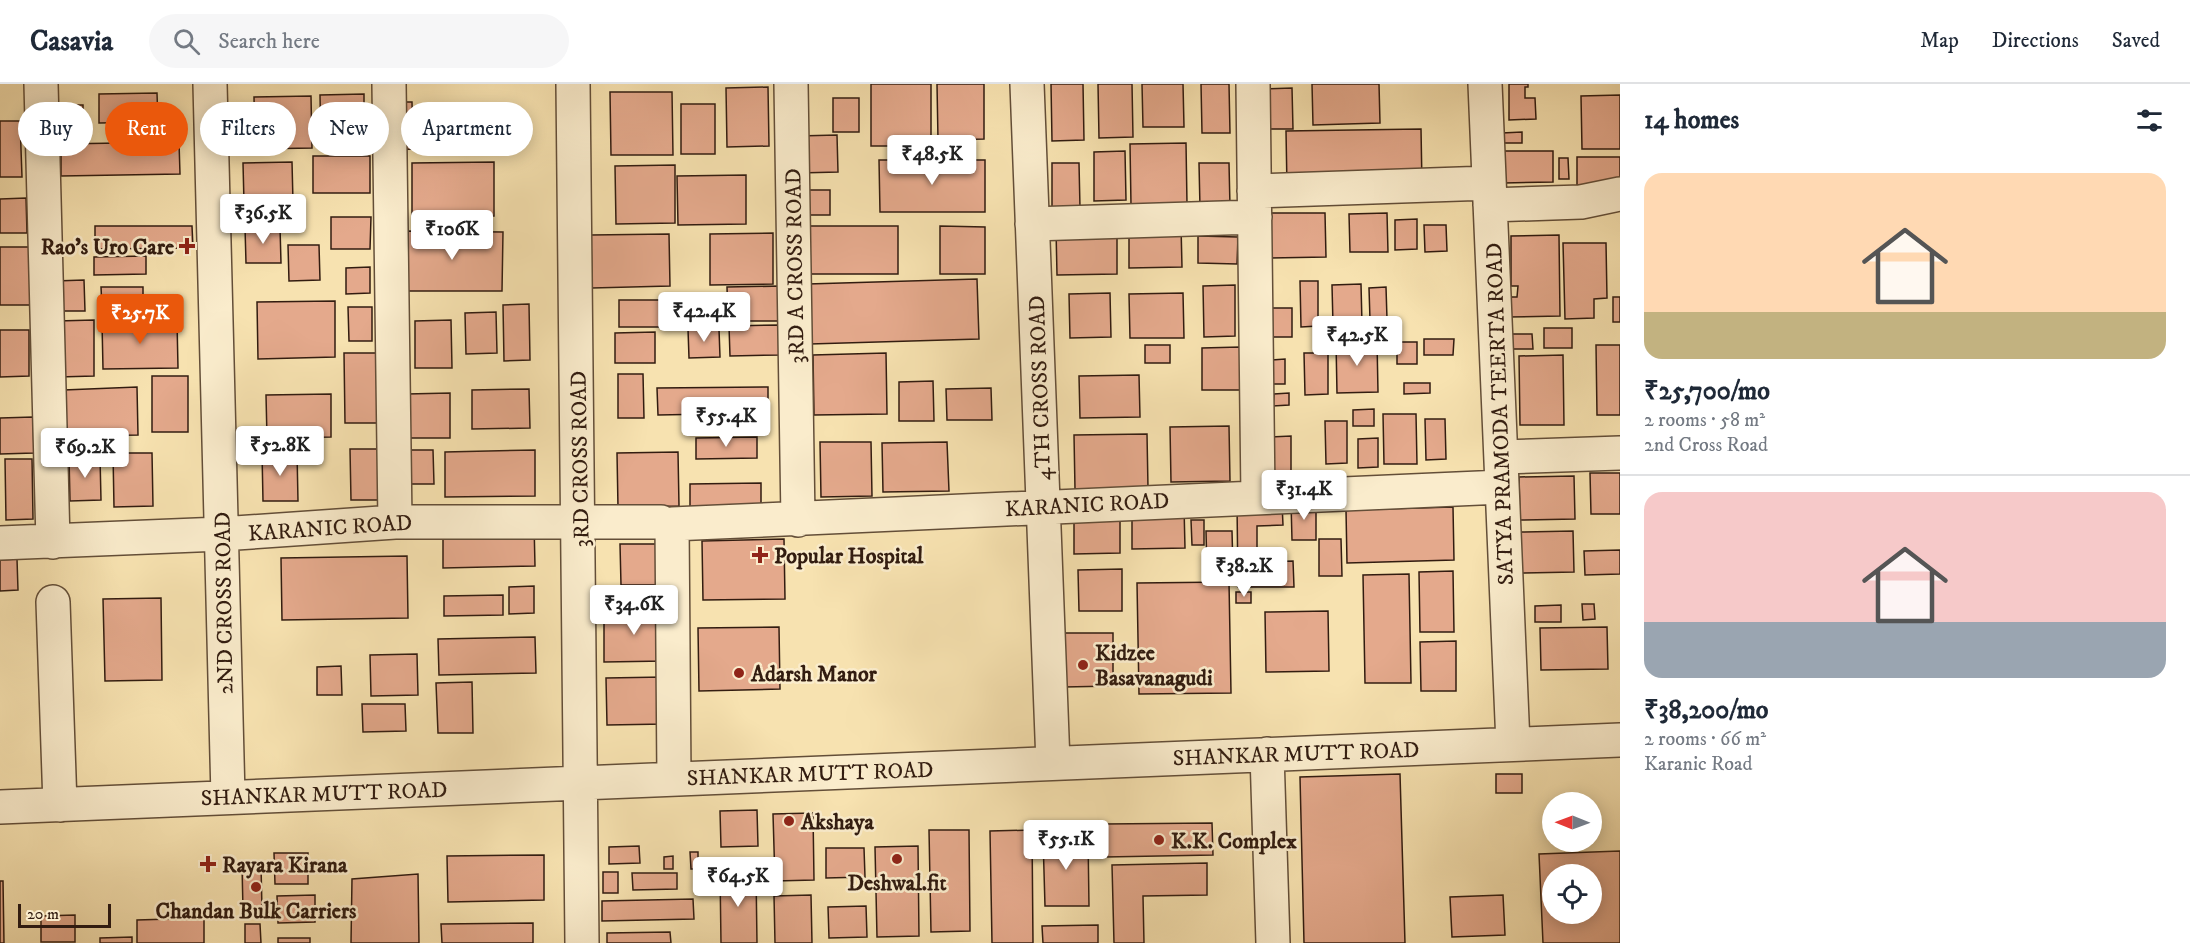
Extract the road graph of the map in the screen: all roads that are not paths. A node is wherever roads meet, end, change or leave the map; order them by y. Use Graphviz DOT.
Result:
graph roads {
  1 [pos="41,84"];
  2 [pos="210,84"];
  3 [pos="388,84"];
  4 [pos="573,84"];
  5 [pos="791,84"];
  6 [pos="1027,84"];
  7 [pos="1253,84"];
  8 [pos="1485,84"];
  9 [pos="1490,194"];
  10 [pos="1620,194"];
  11 [pos="1581,202"];
  12 [pos="1255,204"];
  13 [pos="1620,215"];
  14 [pos="1032,224"];
  15 [pos="1620,453"];
  16 [pos="1502,472"];
  17 [pos="1258,497"];
  18 [pos="1043,506"];
  19 [pos="798,520"];
  20 [pos="580,521"];
  21 [pos="395,522"];
  22 [pos="667,523"];
  23 [pos="221,534"];
  24 [pos="53,542"];
  25 [pos="0,543"];
  26 [pos="53,602"];
  27 [pos="1620,740"];
  28 [pos="1513,744"];
  29 [pos="1267,754"];
  30 [pos="1053,763"];
  31 [pos="674,779"];
  32 [pos="583,783"];
  33 [pos="228,797"];
  34 [pos="60,805"];
  35 [pos="0,807"];
  36 [pos="582,943"];
  37 [pos="1273,943"];
  1 -- 24 [label="street"];
  2 -- 23 [label="street, 2ND CROSS ROAD"];
  3 -- 21 [label="street"];
  4 -- 20 [label="street, 3RD CROSS ROAD"];
  5 -- 19 [label="street, 3RD A CROSS ROAD"];
  6 -- 14 [label="street, 4TH CROSS ROAD"];
  7 -- 12 [label="street"];
  8 -- 9 [label="street, SATYA PRAMODA TEERTA ROAD"];
  9 -- 11 [label="street"];
  9 -- 12 [label="street"];
  9 -- 16 [label="street, SATYA PRAMODA TEERTA ROAD"];
  10 -- 11 [label="street"];
  11 -- 13 [label="street"];
  12 -- 14 [label="street"];
  12 -- 17 [label="street"];
  14 -- 18 [label="street, 4TH CROSS ROAD"];
  15 -- 16 [label="street, KARANIC ROAD"];
  16 -- 17 [label="street, KARANIC ROAD"];
  16 -- 28 [label="street, SATYA PRAMODA TEERTA ROAD"];
  17 -- 18 [label="street, KARANIC ROAD"];
  18 -- 19 [label="street, KARANIC ROAD"];
  18 -- 30 [label="street, 4TH CROSS ROAD"];
  19 -- 22 [label="street, KARANIC ROAD"];
  20 -- 21 [label="street, KARANIC ROAD"];
  20 -- 22 [label="street, KARANIC ROAD"];
  20 -- 32 [label="street, 3RD CROSS ROAD"];
  21 -- 23 [label="street, KARANIC ROAD"];
  22 -- 31 [label="street"];
  23 -- 24 [label="street, KARANIC ROAD"];
  23 -- 33 [label="street, 2ND CROSS ROAD"];
  24 -- 25 [label="street, KARANIC ROAD"];
  26 -- 34 [label="street"];
  27 -- 28 [label="street, SHANKAR MUTT ROAD"];
  28 -- 29 [label="street, SHANKAR MUTT ROAD"];
  29 -- 30 [label="street, SHANKAR MUTT ROAD"];
  29 -- 37 [label="street"];
  30 -- 31 [label="street, SHANKAR MUTT ROAD"];
  31 -- 32 [label="street, SHANKAR MUTT ROAD"];
  32 -- 33 [label="street, SHANKAR MUTT ROAD"];
  32 -- 36 [label="street, 3RD CROSS ROAD"];
  33 -- 34 [label="street, SHANKAR MUTT ROAD"];
  34 -- 35 [label="street, SHANKAR MUTT ROAD"];
}
